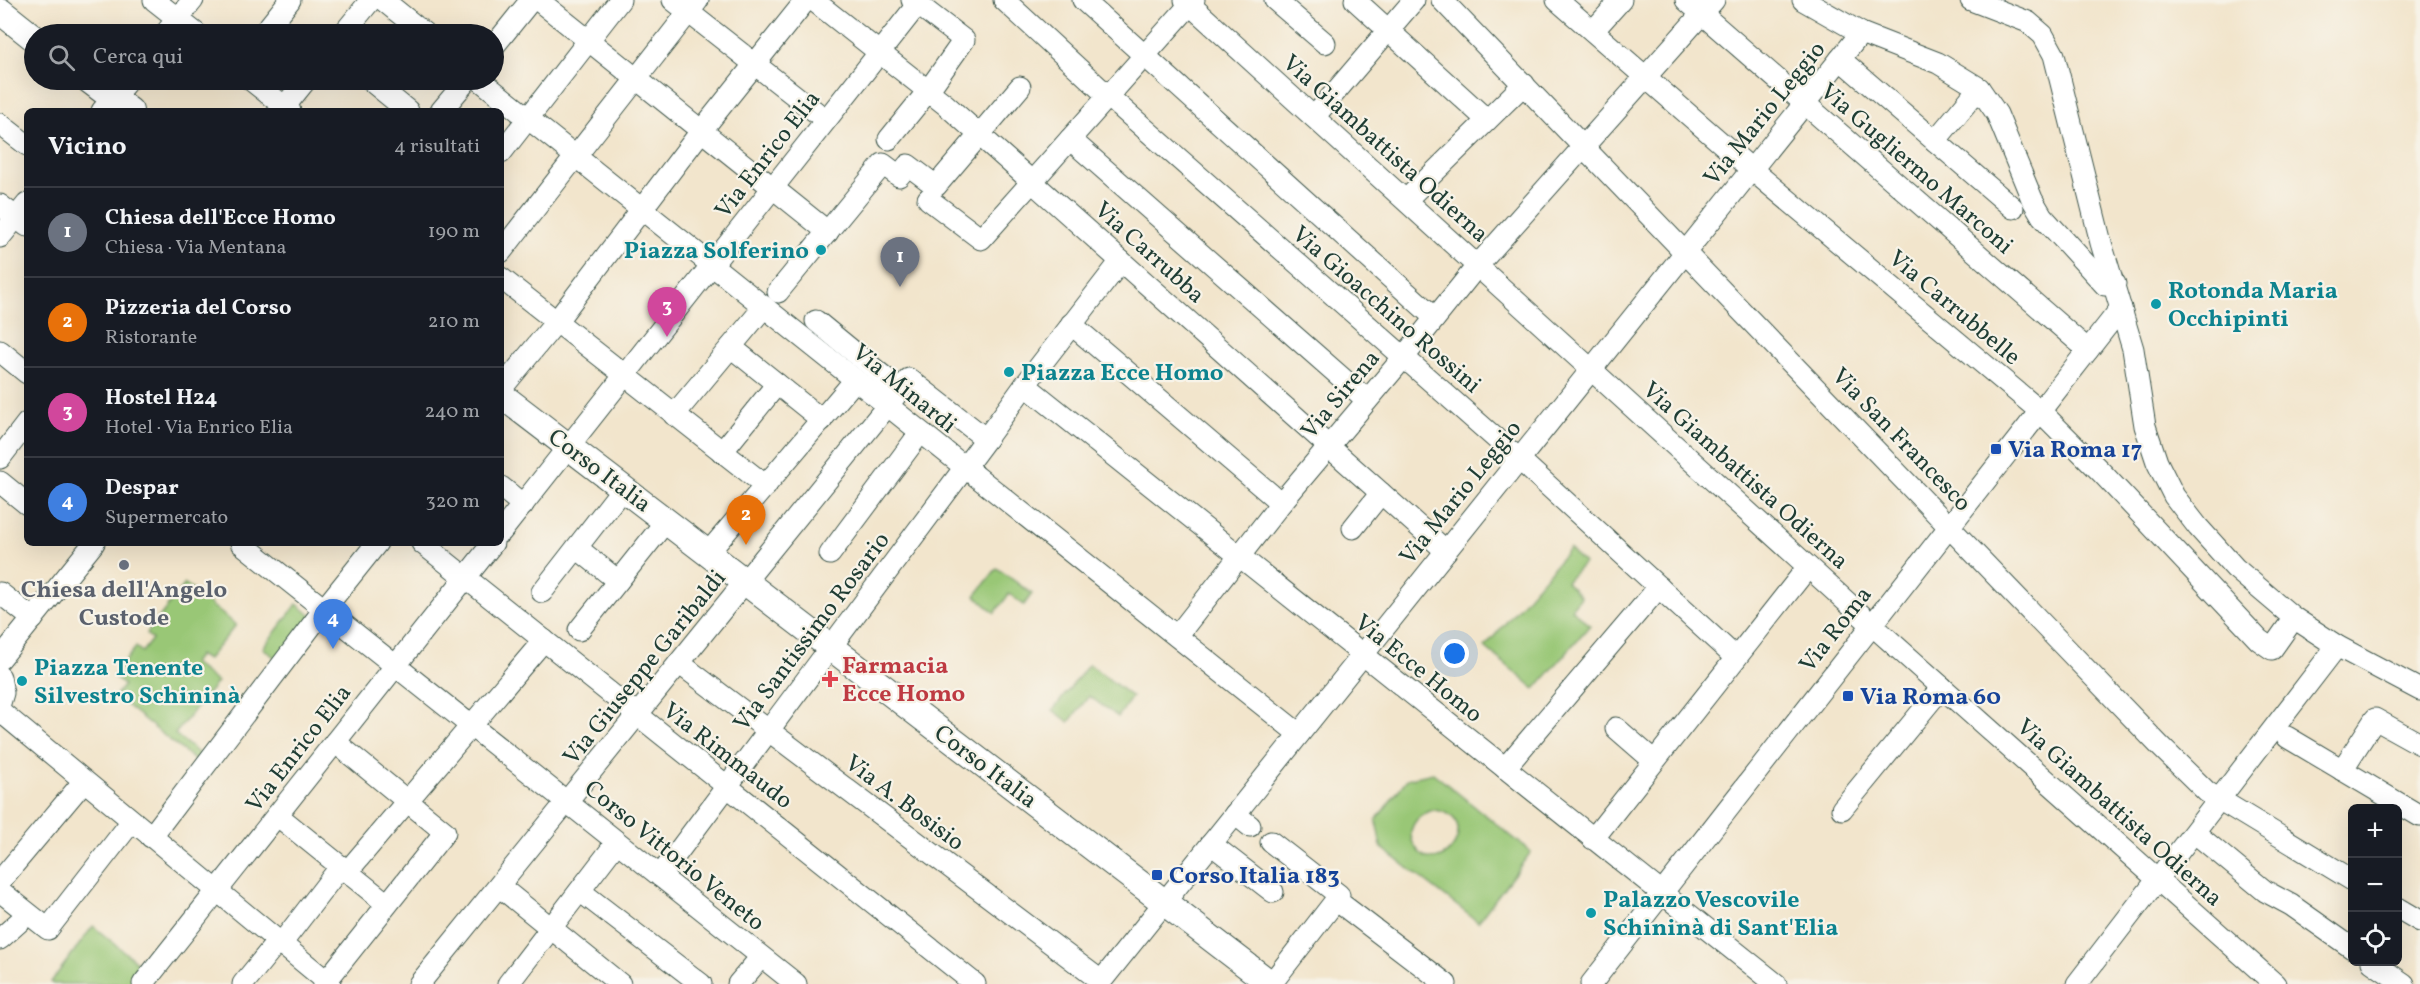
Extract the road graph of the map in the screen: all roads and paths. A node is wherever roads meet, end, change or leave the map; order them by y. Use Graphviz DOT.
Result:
graph roads {
  1 [pos="154,0"];
  2 [pos="193,0"];
  3 [pos="290,0"];
  4 [pos="371,0"];
  5 [pos="383,0"];
  6 [pos="531,0"];
  7 [pos="538,0"];
  8 [pos="620,0"];
  9 [pos="806,0"];
  10 [pos="813,0"];
  11 [pos="1004,0"];
  12 [pos="1083,0"];
  13 [pos="1275,0"];
  14 [pos="1355,0"];
  15 [pos="1414,0"];
  16 [pos="1442,0"];
  17 [pos="1557,0"];
  18 [pos="1621,0"];
  19 [pos="1803,0"];
  20 [pos="1971,0"];
  21 [pos="915,2"];
  22 [pos="1190,2"];
  23 [pos="687,4"];
  24 [pos="1701,4"];
  25 [pos="0,11"];
  26 [pos="171,24"];
  27 [pos="174,24"];
  28 [pos="271,24"];
  29 [pos="351,24"];
  30 [pos="413,24"];
  31 [pos="24,30"];
  32 [pos="1388,30"];
  33 [pos="1593,31"];
  34 [pos="1861,33"];
  35 [pos="504,34"];
  36 [pos="589,41"];
  37 [pos="1325,43"];
  38 [pos="881,52"];
  39 [pos="1144,57"];
  40 [pos="1840,59"];
  41 [pos="755,64"];
  42 [pos="1644,77"];
  43 [pos="637,78"];
  44 [pos="1524,84"];
  45 [pos="1020,87"];
  46 [pos="1979,88"];
  47 [pos="104,90"];
  48 [pos="262,90"];
  49 [pos="299,90"];
  50 [pos="382,90"];
  51 [pos="459,90"];
  52 [pos="493,90"];
  53 [pos="928,91"];
  54 [pos="1109,97"];
  55 [pos="118,100"];
  56 [pos="1804,104"];
  57 [pos="283,108"];
  58 [pos="286,108"];
  59 [pos="404,108"];
  60 [pos="444,108"];
  61 [pos="1314,117"];
  62 [pos="528,118"];
  63 [pos="826,120"];
  64 [pos="1487,120"];
  65 [pos="0,124"];
  66 [pos="702,130"];
  67 [pos="979,135"];
  68 [pos="889,138"];
  69 [pos="1070,139"];
  70 [pos="1935,141"];
  71 [pos="24,143"];
  72 [pos="1583,145"];
  73 [pos="504,149"];
  74 [pos="575,156"];
  75 [pos="1751,170"];
  76 [pos="1032,182"];
  77 [pos="773,188"];
  78 [pos="928,200"];
  79 [pos="1406,200"];
  80 [pos="2013,208"];
  81 [pos="642,210"];
  82 [pos="17,213"];
  83 [pos="821,226"];
  84 [pos="0,237"];
  85 [pos="504,248"];
  86 [pos="1685,252"];
  87 [pos="1121,261"];
  88 [pos="1478,265"];
  89 [pos="712,266"];
  90 [pos="504,280"];
  91 [pos="2115,284"];
  92 [pos="771,300"];
  93 [pos="2121,308"];
  94 [pos="1435,318"];
  95 [pos="816,321"];
  96 [pos="556,322"];
  97 [pos="1071,324"];
  98 [pos="730,347"];
  99 [pos="2088,350"];
  100 [pos="0,351"];
  101 [pos="1403,358"];
  102 [pos="1592,369"];
  103 [pos="24,371"];
  104 [pos="625,376"];
  105 [pos="855,380"];
  106 [pos="777,384"];
  107 [pos="504,385"];
  108 [pos="1028,387"];
  109 [pos="898,392"];
  110 [pos="504,397"];
  111 [pos="1367,400"];
  112 [pos="2041,412"];
  113 [pos="674,415"];
  114 [pos="822,420"];
  115 [pos="24,427"];
  116 [pos="920,433"];
  117 [pos="983,442"];
  118 [pos="1329,445"];
  119 [pos="568,446"];
  120 [pos="722,452"];
  121 [pos="0,458"];
  122 [pos="1519,459"];
  123 [pos="964,468"];
  124 [pos="0,482"];
  125 [pos="766,486"];
  126 [pos="623,488"];
  127 [pos="504,489"];
  128 [pos="1381,492"];
  129 [pos="24,502"];
  130 [pos="1281,503"];
  131 [pos="523,505"];
  132 [pos="666,521"];
  133 [pos="1951,526"];
  134 [pos="504,528"];
  135 [pos="1353,528"];
  136 [pos="85,546"];
  137 [pos="253,546"];
  138 [pos="375,546"];
  139 [pos="426,546"];
  140 [pos="491,546"];
  141 [pos="577,548"];
  142 [pos="1446,551"];
  143 [pos="708,553"];
  144 [pos="830,554"];
  145 [pos="1239,556"];
  146 [pos="1808,567"];
  147 [pos="466,577"];
  148 [pos="618,581"];
  149 [pos="745,582"];
  150 [pos="1659,587"];
  151 [pos="542,592"];
  152 [pos="0,593"];
  153 [pos="325,608"];
  154 [pos="2294,618"];
  155 [pos="33,619"];
  156 [pos="1871,624"];
  157 [pos="579,630"];
  158 [pos="1177,636"];
  159 [pos="544,640"];
  160 [pos="2337,646"];
  161 [pos="831,647"];
  162 [pos="6,652"];
  163 [pos="1362,655"];
  164 [pos="1736,658"];
  165 [pos="679,663"];
  166 [pos="396,665"];
  167 [pos="0,677"];
  168 [pos="1942,687"];
  169 [pos="2420,690"];
  170 [pos="0,703"];
  171 [pos="0,711"];
  172 [pos="637,715"];
  173 [pos="473,726"];
  174 [pos="1616,728"];
  175 [pos="768,732"];
  176 [pos="1299,734"];
  177 [pos="2288,737"];
  178 [pos="334,742"];
  179 [pos="2420,744"];
  180 [pos="1654,761"];
  181 [pos="1504,768"];
  182 [pos="2342,770"];
  183 [pos="84,781"];
  184 [pos="727,787"];
  185 [pos="2220,800"];
  186 [pos="407,802"];
  187 [pos="567,802"];
  188 [pos="1842,808"];
  189 [pos="277,815"];
  190 [pos="2420,816"];
  191 [pos="132,821"];
  192 [pos="2195,833"];
  193 [pos="151,837"];
  194 [pos="1593,839"];
  195 [pos="617,842"];
  196 [pos="1271,842"];
  197 [pos="1211,844"];
  198 [pos="344,869"];
  199 [pos="660,876"];
  200 [pos="2348,878"];
  201 [pos="2159,880"];
  202 [pos="0,881"];
  203 [pos="499,885"];
  204 [pos="0,891"];
  205 [pos="217,891"];
  206 [pos="580,891"];
  207 [pos="1274,891"];
  208 [pos="1662,893"];
  209 [pos="1336,900"];
  210 [pos="1164,903"];
  211 [pos="387,904"];
  212 [pos="2402,911"];
  213 [pos="28,914"];
  214 [pos="2420,921"];
  215 [pos="551,928"];
  216 [pos="0,939"];
  217 [pos="279,942"];
  218 [pos="2348,945"];
  219 [pos="761,957"];
  220 [pos="2378,966"];
  221 [pos="327,983"];
  222 [pos="1100,983"];
  223 [pos="143,984"];
  224 [pos="243,984"];
  225 [pos="419,984"];
  226 [pos="508,984"];
  227 [pos="620,984"];
  228 [pos="701,984"];
  229 [pos="738,984"];
  230 [pos="795,984"];
  231 [pos="975,984"];
  232 [pos="1271,984"];
  233 [pos="1446,984"];
  234 [pos="1591,984"];
  235 [pos="1776,984"];
  236 [pos="2077,984"];
  237 [pos="2275,984"];
  238 [pos="2404,984"];
  1 -- 26 [label="street"];
  2 -- 27 [label="street"];
  3 -- 28 [label="street"];
  4 -- 29 [label="street"];
  5 -- 30 [label="street"];
  6 -- 35 [label="street"];
  7 -- 36 [label="street"];
  8 -- 36 [label="street"];
  9 -- 41 [label="street"];
  10 -- 38 [label="street, Via Carrubba"];
  11 -- 54 [label="street, Via Gioacchino Rossini"];
  12 -- 39 [label="street"];
  13 -- 37 [label="street"];
  14 -- 32 [label="street"];
  15 -- 32 [label="street"];
  16 -- 44 [label="street, Via San Francesco"];
  17 -- 33 [label="street, Via Carrubbelle"];
  18 -- 33 [label="street"];
  19 -- 34 [label="street"];
  20 -- 91 [label="street"];
  21 -- 38 [label="street, Via Enrico Elia"];
  21 -- 53 [label="street"];
  22 -- 39 [label="street"];
  22 -- 61 [label="street, Via Giambattista Odierna"];
  23 -- 41 [label="street"];
  23 -- 43 [label="street"];
  24 -- 42 [label="street, Via Sirena"];
  24 -- 56 [label="street, Via Gugliermo Marconi"];
  25 -- 31 [label="street"];
  32 -- 61 [label="street"];
  32 -- 64 [label="street"];
  33 -- 42 [label="street, Via Carrubbelle"];
  34 -- 40 [label="street, Via Mario Leggio"];
  34 -- 46 [label="street"];
  36 -- 43 [label="street"];
  36 -- 62 [label="street"];
  38 -- 53 [label="street, Via Carrubba"];
  38 -- 63 [label="street, Via Enrico Elia"];
  39 -- 54 [label="street"];
  39 -- 94 [label="street"];
  40 -- 56 [label="street, Via Mario Leggio"];
  40 -- 70 [label="street"];
  41 -- 63 [label="street"];
  41 -- 66 [label="street"];
  42 -- 72 [label="street, Via Sirena"];
  42 -- 75 [label="street, Via Carrubbelle"];
  43 -- 66 [label="street"];
  43 -- 74 [label="street"];
  44 -- 64 [label="street"];
  44 -- 72 [label="street, Via San Francesco"];
  45 -- 67 [label="street"];
  46 -- 70 [label="street"];
  46 -- 91 [label="street"];
  47 -- 55 [label="street"];
  48 -- 57 [label="street"];
  49 -- 58 [label="street"];
  50 -- 59 [label="street"];
  51 -- 60 [label="street"];
  52 -- 62 [label="street, Via Minardi"];
  53 -- 67 [label="street, Via Carrubba"];
  53 -- 68 [label="street"];
  54 -- 69 [label="street"];
  54 -- 101 [label="street, Via Gioacchino Rossini"];
  56 -- 75 [label="street, Via Mario Leggio"];
  56 -- 99 [label="street, Via Gugliermo Marconi"];
  61 -- 79 [label="street, Via Giambattista Odierna"];
  62 -- 73 [label="street"];
  62 -- 74 [label="street, Via Minardi"];
  63 -- 77 [label="street, Via Enrico Elia"];
  64 -- 79 [label="street"];
  65 -- 71 [label="street"];
  66 -- 77 [label="street"];
  66 -- 81 [label="street"];
  67 -- 76 [label="street, Via Carrubba"];
  67 -- 83 [label="street"];
  69 -- 76 [label="street"];
  69 -- 111 [label="street"];
  70 -- 80 [label="street"];
  72 -- 86 [label="street, Via San Francesco"];
  72 -- 88 [label="street, Via Sirena"];
  74 -- 81 [label="street, Via Minardi"];
  74 -- 85 [label="street"];
  75 -- 86 [label="street, Via Mario Leggio"];
  75 -- 112 [label="street, Via Carrubbelle"];
  76 -- 78 [label="street"];
  76 -- 87 [label="street, Via Carrubba"];
  77 -- 83 [label="street"];
  77 -- 89 [label="street, Via Enrico Elia"];
  79 -- 88 [label="street, Via Giambattista Odierna"];
  81 -- 89 [label="street, Via Minardi"];
  81 -- 96 [label="street"];
  82 -- 84 [label="street"];
  83 -- 92 [label="street"];
  86 -- 102 [label="street, Via Mario Leggio"];
  86 -- 133 [label="street, Via San Francesco"];
  87 -- 97 [label="street"];
  87 -- 118 [label="street, Via Carrubba"];
  88 -- 94 [label="street, Via Sirena"];
  88 -- 102 [label="street, Via Giambattista Odierna"];
  89 -- 92 [label="street, Via Minardi"];
  89 -- 104 [label="street, Via Enrico Elia"];
  90 -- 96 [label="street"];
  91 -- 93 [label="street"];
  92 -- 98 [label="street"];
  92 -- 105 [label="street, Via Minardi"];
  93 -- 99 [label="street, Via Roma"];
  93 -- 154 [label="street"];
  94 -- 101 [label="street, Via Sirena"];
  95 -- 109 [label="street"];
  96 -- 104 [label="street"];
  96 -- 107 [label="street"];
  97 -- 108 [label="street, Via Santissimo Rosario"];
  97 -- 130 [label="street"];
  98 -- 106 [label="street"];
  98 -- 113 [label="street"];
  99 -- 112 [label="street, Via Roma"];
  100 -- 103 [label="street"];
  101 -- 111 [label="street, Via Sirena"];
  101 -- 122 [label="street, Via Gioacchino Rossini"];
  102 -- 122 [label="street, Via Mario Leggio"];
  102 -- 146 [label="street, Via Giambattista Odierna"];
  104 -- 113 [label="street"];
  104 -- 119 [label="street, Via Enrico Elia"];
  105 -- 109 [label="street, Via Minardi"];
  105 -- 114 [label="street"];
  106 -- 114 [label="street"];
  106 -- 120 [label="street"];
  108 -- 117 [label="street, Via Santissimo Rosario"];
  108 -- 145 [label="street, Via Ecce Homo"];
  109 -- 116 [label="street, Via Minardi"];
  109 -- 117 [label="street"];
  109 -- 149 [label="street, Via Giuseppe Garibaldi"];
  110 -- 119 [label="street, Corso Italia"];
  111 -- 118 [label="street, Via Sirena"];
  112 -- 133 [label="street, Via Roma"];
  112 -- 154 [label="street, Via Carrubbelle"];
  113 -- 120 [label="street"];
  114 -- 125 [label="street"];
  115 -- 121 [label="street"];
  116 -- 123 [label="street, Via Minardi"];
  116 -- 144 [label="street"];
  117 -- 123 [label="street, Via Santissimo Rosario"];
  118 -- 128 [label="street, Via Carrubba"];
  118 -- 130 [label="street, Via Sirena"];
  119 -- 126 [label="street, Corso Italia"];
  119 -- 131 [label="street, Via Enrico Elia"];
  120 -- 125 [label="street"];
  122 -- 142 [label="street, Via Mario Leggio"];
  122 -- 150 [label="street, Via Gioacchino Rossini"];
  123 -- 158 [label="street, Via Minardi"];
  123 -- 161 [label="street, Via Santissimo Rosario"];
  124 -- 129 [label="street"];
  125 -- 143 [label="street"];
  126 -- 132 [label="street, Corso Italia"];
  126 -- 141 [label="street"];
  127 -- 131 [label="street"];
  128 -- 135 [label="street"];
  128 -- 142 [label="street, Via Carrubba"];
  130 -- 145 [label="street, Via Sirena"];
  131 -- 134 [label="street, Via Enrico Elia"];
  132 -- 143 [label="street, Corso Italia"];
  132 -- 148 [label="street"];
  133 -- 156 [label="street, Via Roma"];
  133 -- 185 [label="street, Via San Francesco"];
  136 -- 155 [label="street"];
  137 -- 153 [label="street, Corso Vittorio Veneto"];
  138 -- 153 [label="street"];
  139 -- 147 [label="street, Via Rimmaudo"];
  140 -- 147 [label="street, Via Enrico Elia"];
  141 -- 148 [label="street"];
  141 -- 151 [label="street"];
  142 -- 163 [label="street, Via Mario Leggio"];
  143 -- 149 [label="street, Corso Italia"];
  145 -- 158 [label="street, Via Sirena"];
  145 -- 163 [label="street, Via Ecce Homo"];
  146 -- 156 [label="street, Via Giambattista Odierna"];
  146 -- 164 [label="street"];
  147 -- 159 [label="street, Via Rimmaudo"];
  147 -- 166 [label="street, Via Enrico Elia"];
  148 -- 157 [label="street"];
  149 -- 161 [label="street, Corso Italia"];
  149 -- 165 [label="street, Via Giuseppe Garibaldi"];
  150 -- 164 [label="street, Via Gioacchino Rossini"];
  150 -- 181 [label="street"];
  152 -- 155 [label="street"];
  153 -- 166 [label="street, Corso Vittorio Veneto"];
  153 -- 193 [label="street"];
  154 -- 160 [label="street"];
  155 -- 162 [label="street"];
  156 -- 168 [label="street, Via Giambattista Odierna"];
  156 -- 208 [label="street, Via Roma"];
  158 -- 176 [label="street, Via Minardi"];
  159 -- 172 [label="street, Via Rimmaudo"];
  159 -- 173 [label="street"];
  160 -- 169 [label="street"];
  160 -- 185 [label="street"];
  161 -- 175 [label="street, Via Santissimo Rosario"];
  161 -- 210 [label="street, Corso Italia"];
  163 -- 176 [label="street, Via Mario Leggio"];
  163 -- 181 [label="street, Via Ecce Homo"];
  164 -- 180 [label="street"];
  165 -- 172 [label="street, Via Giuseppe Garibaldi"];
  165 -- 175 [label="street, Via A. Bosisio"];
  166 -- 173 [label="street, Corso Vittorio Veneto"];
  166 -- 178 [label="street, Via Enrico Elia"];
  167 -- 170 [label="street"];
  168 -- 188 [label="street"];
  168 -- 201 [label="street, Via Giambattista Odierna"];
  171 -- 183 [label="street"];
  172 -- 184 [label="street, Via Rimmaudo"];
  172 -- 187 [label="street, Via Giuseppe Garibaldi"];
  173 -- 186 [label="street"];
  173 -- 187 [label="street, Corso Vittorio Veneto"];
  174 -- 180 [label="street"];
  175 -- 184 [label="street, Via Santissimo Rosario"];
  175 -- 222 [label="street, Via A. Bosisio"];
  176 -- 197 [label="street, Via Mario Leggio"];
  177 -- 182 [label="street"];
  178 -- 186 [label="street"];
  178 -- 189 [label="street, Via Enrico Elia"];
  179 -- 182 [label="street"];
  180 -- 194 [label="street"];
  181 -- 194 [label="street, Via Ecce Homo"];
  182 -- 190 [label="street"];
  183 -- 191 [label="street"];
  183 -- 202 [label="street"];
  184 -- 199 [label="street, Via Santissimo Rosario"];
  184 -- 231 [label="street, Via Rimmaudo"];
  185 -- 192 [label="street"];
  185 -- 200 [label="street, Via San Francesco"];
  186 -- 198 [label="street"];
  186 -- 211 [label="street"];
  187 -- 195 [label="street, Corso Vittorio Veneto"];
  187 -- 203 [label="street, Via Giuseppe Garibaldi"];
  189 -- 198 [label="street"];
  189 -- 205 [label="street, Via Enrico Elia"];
  191 -- 193 [label="street"];
  191 -- 213 [label="street"];
  192 -- 201 [label="street"];
  192 -- 218 [label="street"];
  193 -- 205 [label="street"];
  194 -- 208 [label="street, Via Ecce Homo"];
  195 -- 199 [label="street, Corso Vittorio Veneto"];
  195 -- 206 [label="street"];
  196 -- 209 [label="street"];
  197 -- 207 [label="street"];
  197 -- 210 [label="street, Via Mario Leggio"];
  198 -- 211 [label="street"];
  198 -- 217 [label="street"];
  199 -- 219 [label="street, Corso Vittorio Veneto"];
  201 -- 236 [label="street"];
  201 -- 237 [label="street, Via Giambattista Odierna"];
  203 -- 215 [label="street"];
  203 -- 225 [label="street, Via Giuseppe Garibaldi"];
  204 -- 213 [label="street"];
  205 -- 217 [label="street"];
  205 -- 223 [label="street, Via Enrico Elia"];
  206 -- 215 [label="street"];
  206 -- 228 [label="street"];
  208 -- 234 [label="street, Via Roma"];
  208 -- 235 [label="street, Via Ecce Homo"];
  209 -- 232 [label="street"];
  209 -- 233 [label="street"];
  210 -- 222 [label="street, Via Mario Leggio"];
  210 -- 232 [label="street, Corso Italia"];
  211 -- 221 [label="street"];
  212 -- 214 [label="street"];
  213 -- 216 [label="street"];
  215 -- 226 [label="street"];
  215 -- 227 [label="street"];
  217 -- 221 [label="street"];
  217 -- 224 [label="street"];
  219 -- 229 [label="street"];
  219 -- 230 [label="street, Corso Vittorio Veneto"];
  220 -- 238 [label="street"];
}
